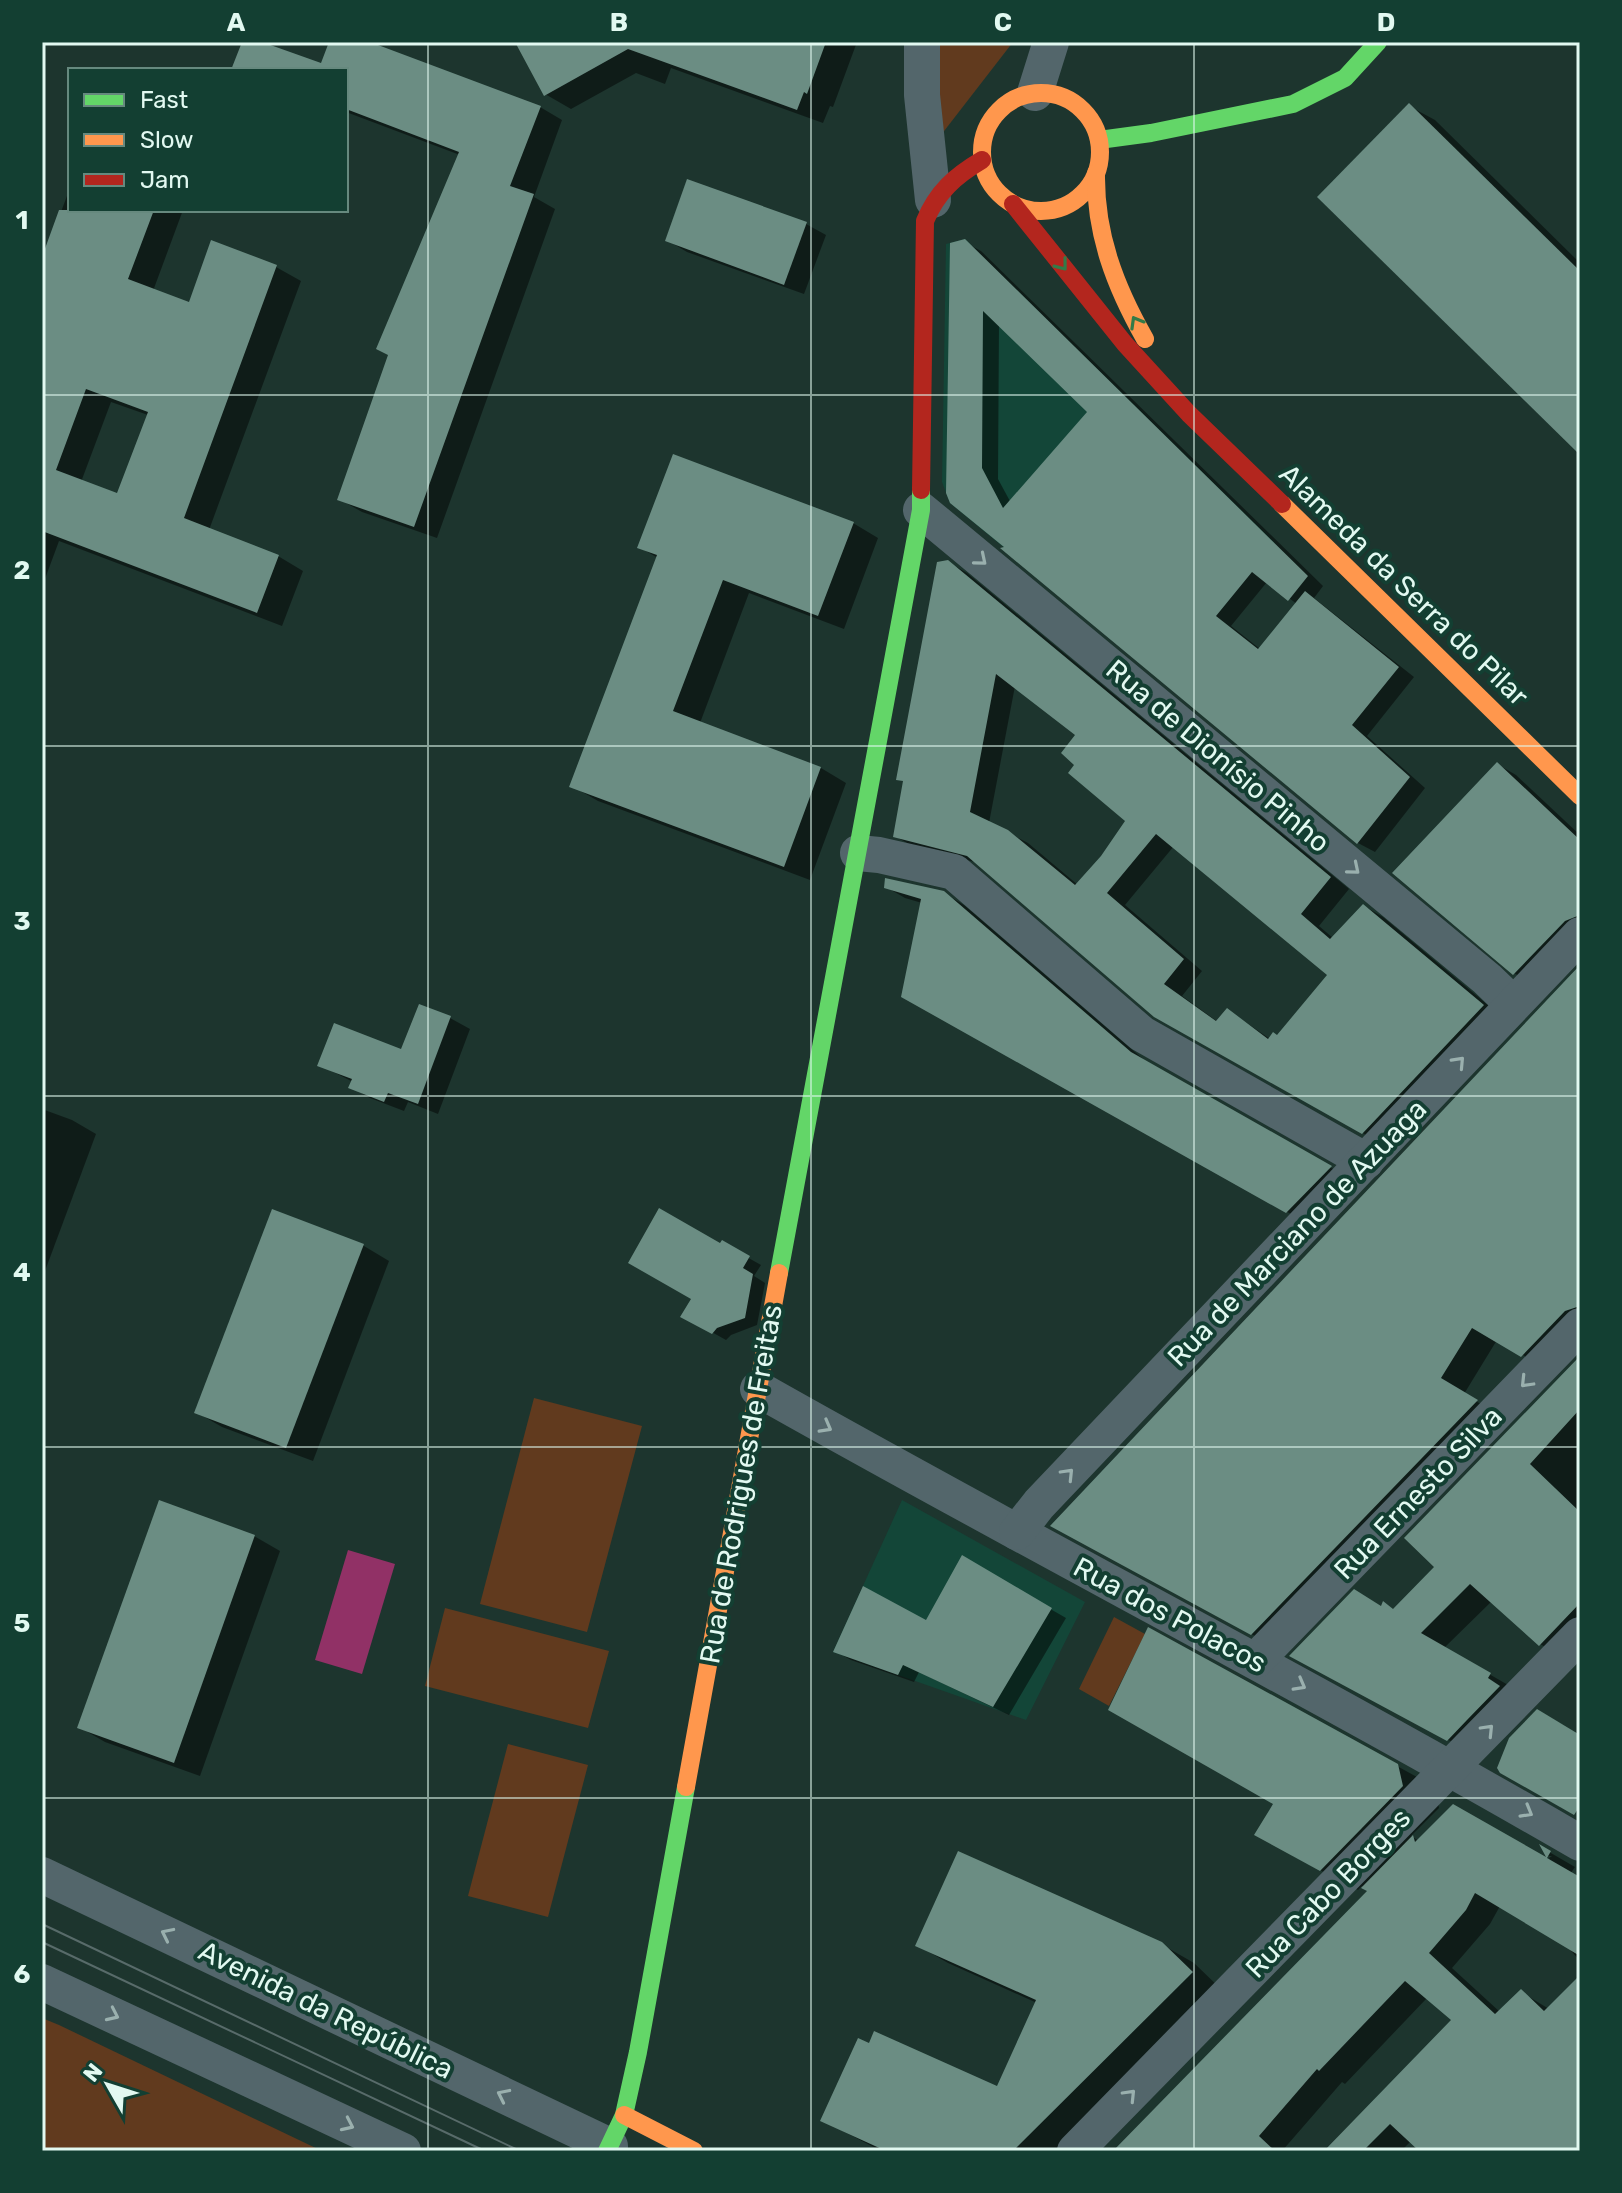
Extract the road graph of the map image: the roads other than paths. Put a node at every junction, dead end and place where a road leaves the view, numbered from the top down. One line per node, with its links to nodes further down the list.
1 (922, 42): 8 (street, Rua de Rodrigues de Freitas)
2 (1051, 42): 4 (street)
3 (1378, 42): 5 (main road)
4 (1035, 93): 5 (main road); 6 (main road)
5 (1099, 140): 7 (main road)
6 (982, 160): 8 (main road); 9 (main road)
7 (1096, 173): 9 (main road); 10 (main road, Alameda da Serra do Pilar, one-way to 7)
8 (933, 200): 11 (main road, Rua de Rodrigues de Freitas)
9 (1013, 204): 10 (main road, Alameda da Serra do Pilar, one-way to 10)
10 (1189, 414): 12 (main road, Alameda da Serra do Pilar)
11 (921, 510): 13 (main road, Rua de Rodrigues de Freitas); 15 (street, Rua de Dionísio Pinho, one-way to 15)
12 (1580, 796)
13 (858, 853): 16 (street); 18 (main road, Rua de Rodrigues de Freitas)
14 (1580, 935): 15 (street, Rua de Marciano de Azuaga)
15 (1513, 1004): 16 (street, Rua de Marciano de Azuaga, one-way to 15)
16 (1366, 1161): 19 (street, Rua de Marciano de Azuaga, one-way to 16)
17 (1580, 1326): 21 (street, Rua Ernesto Silva, one-way to 21)
18 (758, 1389): 19 (street, Rua dos Polacos, one-way to 19); 26 (main road, Rua de Rodrigues de Freitas)
19 (1017, 1532): 21 (street, Rua dos Polacos)
20 (1580, 1635): 22 (street, Rua Cabo Borges, one-way to 20)
21 (1256, 1660): 22 (street, Rua dos Polacos, one-way to 22)
22 (1450, 1769): 23 (street, Rua dos Polacos, one-way to 23); 29 (street, Rua Cabo Borges, one-way to 22)
23 (1580, 1843)
24 (42, 1875): 26 (street, Avenida da República, one-way to 24)
25 (42, 1982): 27 (street, one-way to 27)
26 (614, 2137): 28 (main road, Avenida da República)
27 (403, 2151)
28 (694, 2151)
29 (1075, 2151)

